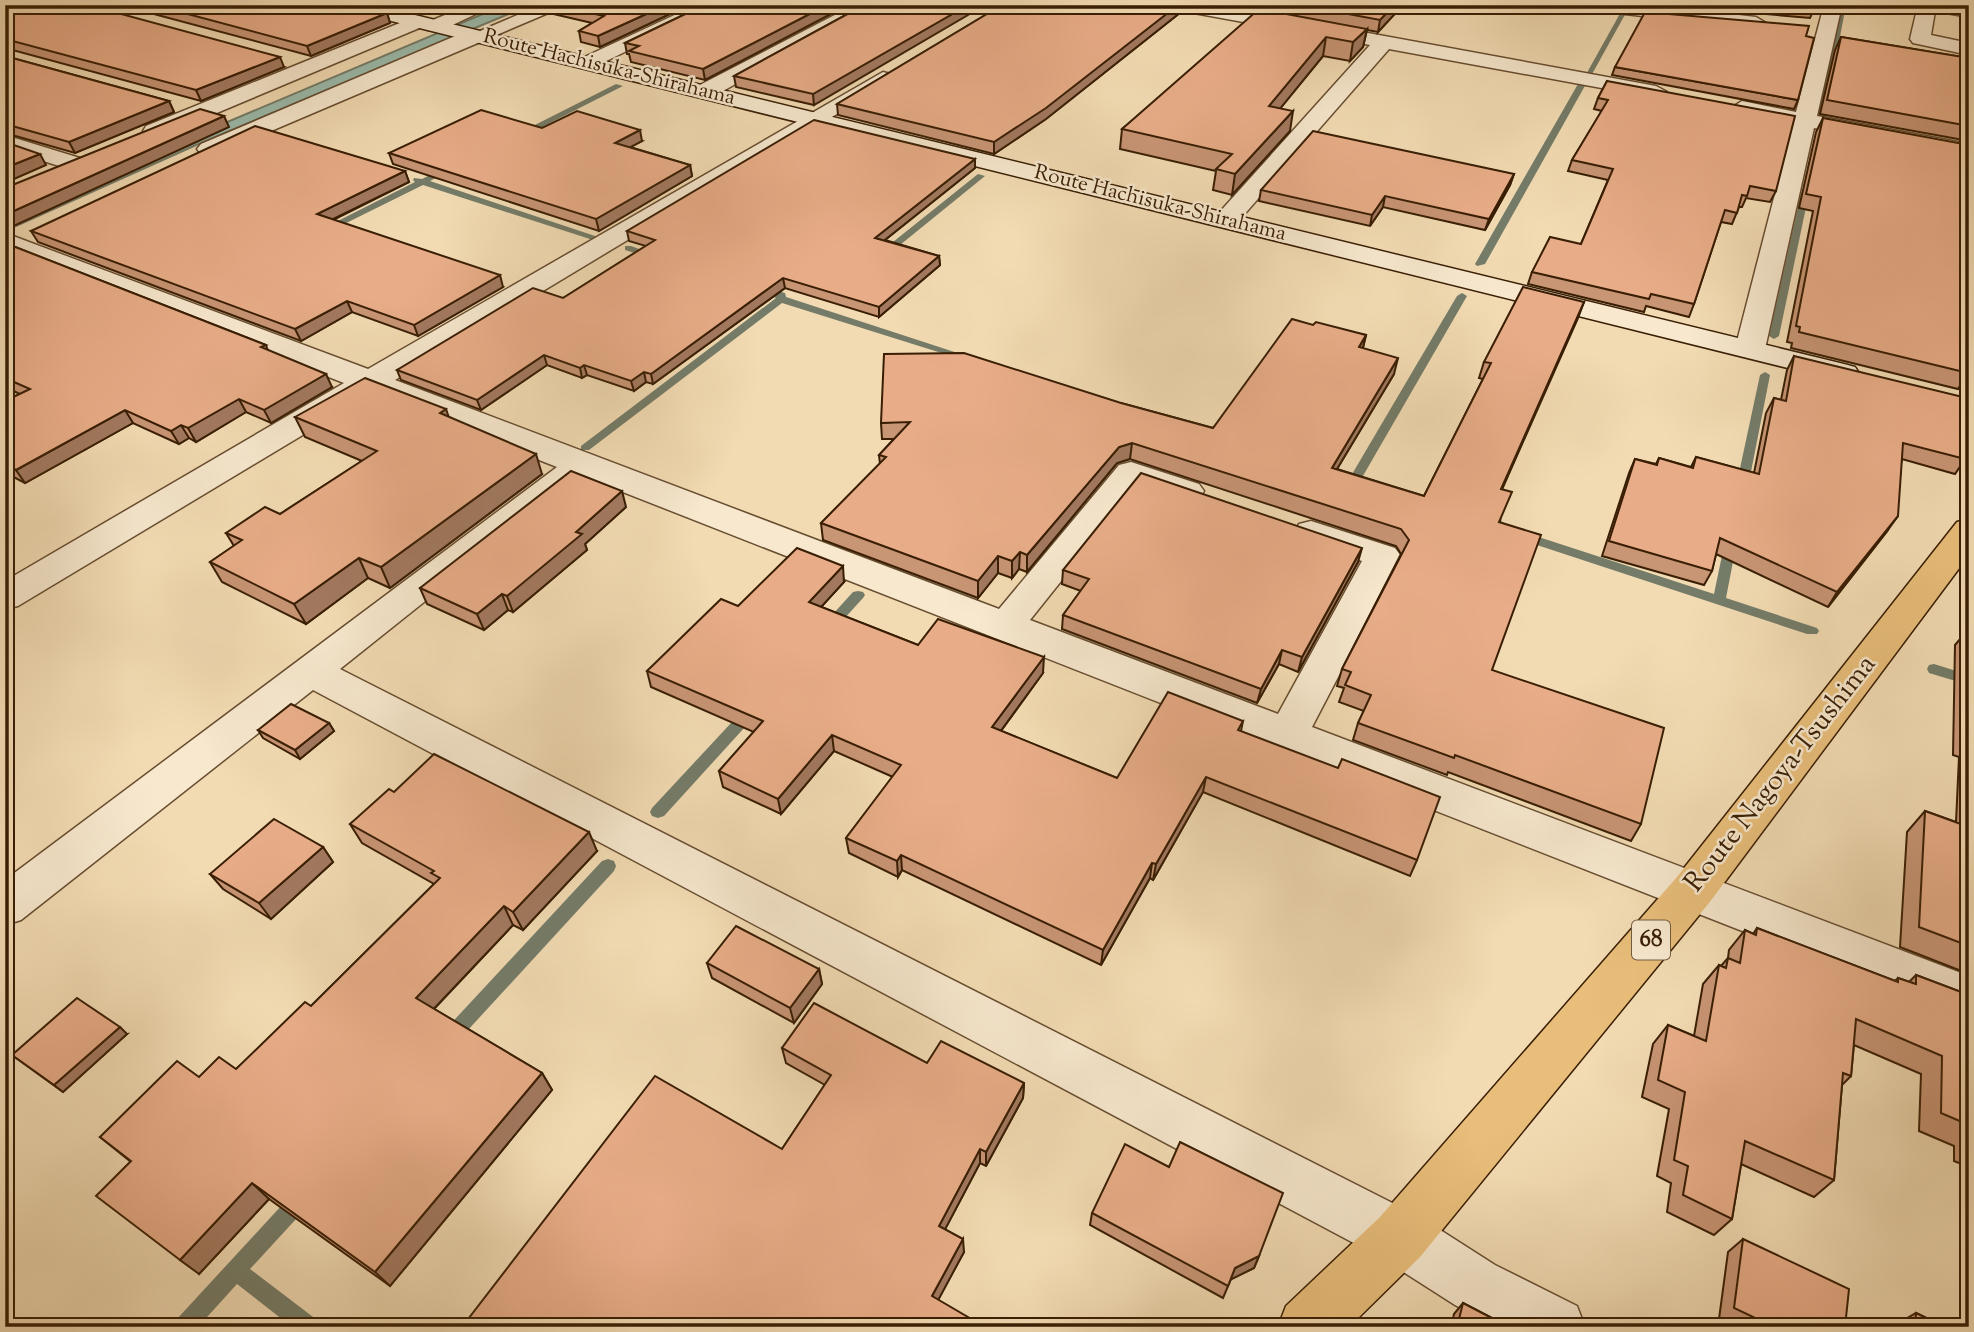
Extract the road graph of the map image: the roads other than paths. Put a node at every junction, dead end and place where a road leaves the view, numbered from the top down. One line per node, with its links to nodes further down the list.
1 (350, 5): 13 (street, Route Hachisuka-Shirahama)
2 (486, 5): 13 (street)
3 (558, 5): 16 (street)
4 (712, 5): 20 (street)
5 (869, 5): 23 (street)
6 (1599, 5): 12 (street)
7 (1833, 5): 15 (street)
8 (1927, 5): 18 (street)
9 (1933, 5): 11 (street)
10 (1194, 6): 17 (street)
11 (1969, 11)
12 (1779, 24)
13 (431, 25): 16 (street, Route Hachisuka-Shirahama); 21 (street)
14 (1803, 26): 15 (street)
15 (1828, 27): 29 (street)
16 (475, 35): 20 (street, Route Hachisuka-Shirahama); 34 (street)
17 (1384, 42): 24 (street); 37 (street)
18 (1969, 49)
19 (283, 58): 21 (street)
20 (587, 63): 23 (street, Route Hachisuka-Shirahama)
21 (310, 65): 27 (street)
22 (898, 69): 28 (street)
23 (704, 92): 28 (street, Route Hachisuka-Shirahama)
24 (1683, 97)
25 (175, 104): 27 (street)
26 (1724, 105): 29 (street)
27 (201, 111): 30 (street)
28 (814, 119): 37 (street, Route Hachisuka-Shirahama); 41 (street)
29 (1805, 120): 32 (street); 39 (street)
30 (138, 138)
31 (5, 142): 35 (street)
32 (1969, 150)
33 (100, 154): 35 (street)
34 (187, 159)
35 (75, 164): 36 (street)
36 (40, 179)
37 (1226, 220): 39 (street, Route Hachisuka-Shirahama)
38 (11, 240): 41 (street)
39 (1750, 349): 40 (street, Route Hachisuka-Shirahama)
40 (1866, 378)
41 (371, 381): 42 (street); 46 (street)
42 (583, 462): 47 (street); 48 (street)
43 (1224, 503): 47 (street)
44 (1277, 521): 49 (street)
45 (1969, 530): 50 (main road, Route Nagoya-Tsushima / 68)
46 (5, 597)
47 (1006, 625): 49 (street)
48 (310, 671): 51 (street); 53 (street)
49 (1288, 734): 50 (street)
50 (1693, 890): 52 (street); 53 (main road, Route Nagoya-Tsushima / 68)
51 (5, 906)
52 (1969, 998)
53 (1400, 1237): 54 (main road, Route Nagoya-Tsushima / 68); 55 (street)
54 (1307, 1327)
55 (1556, 1327)

